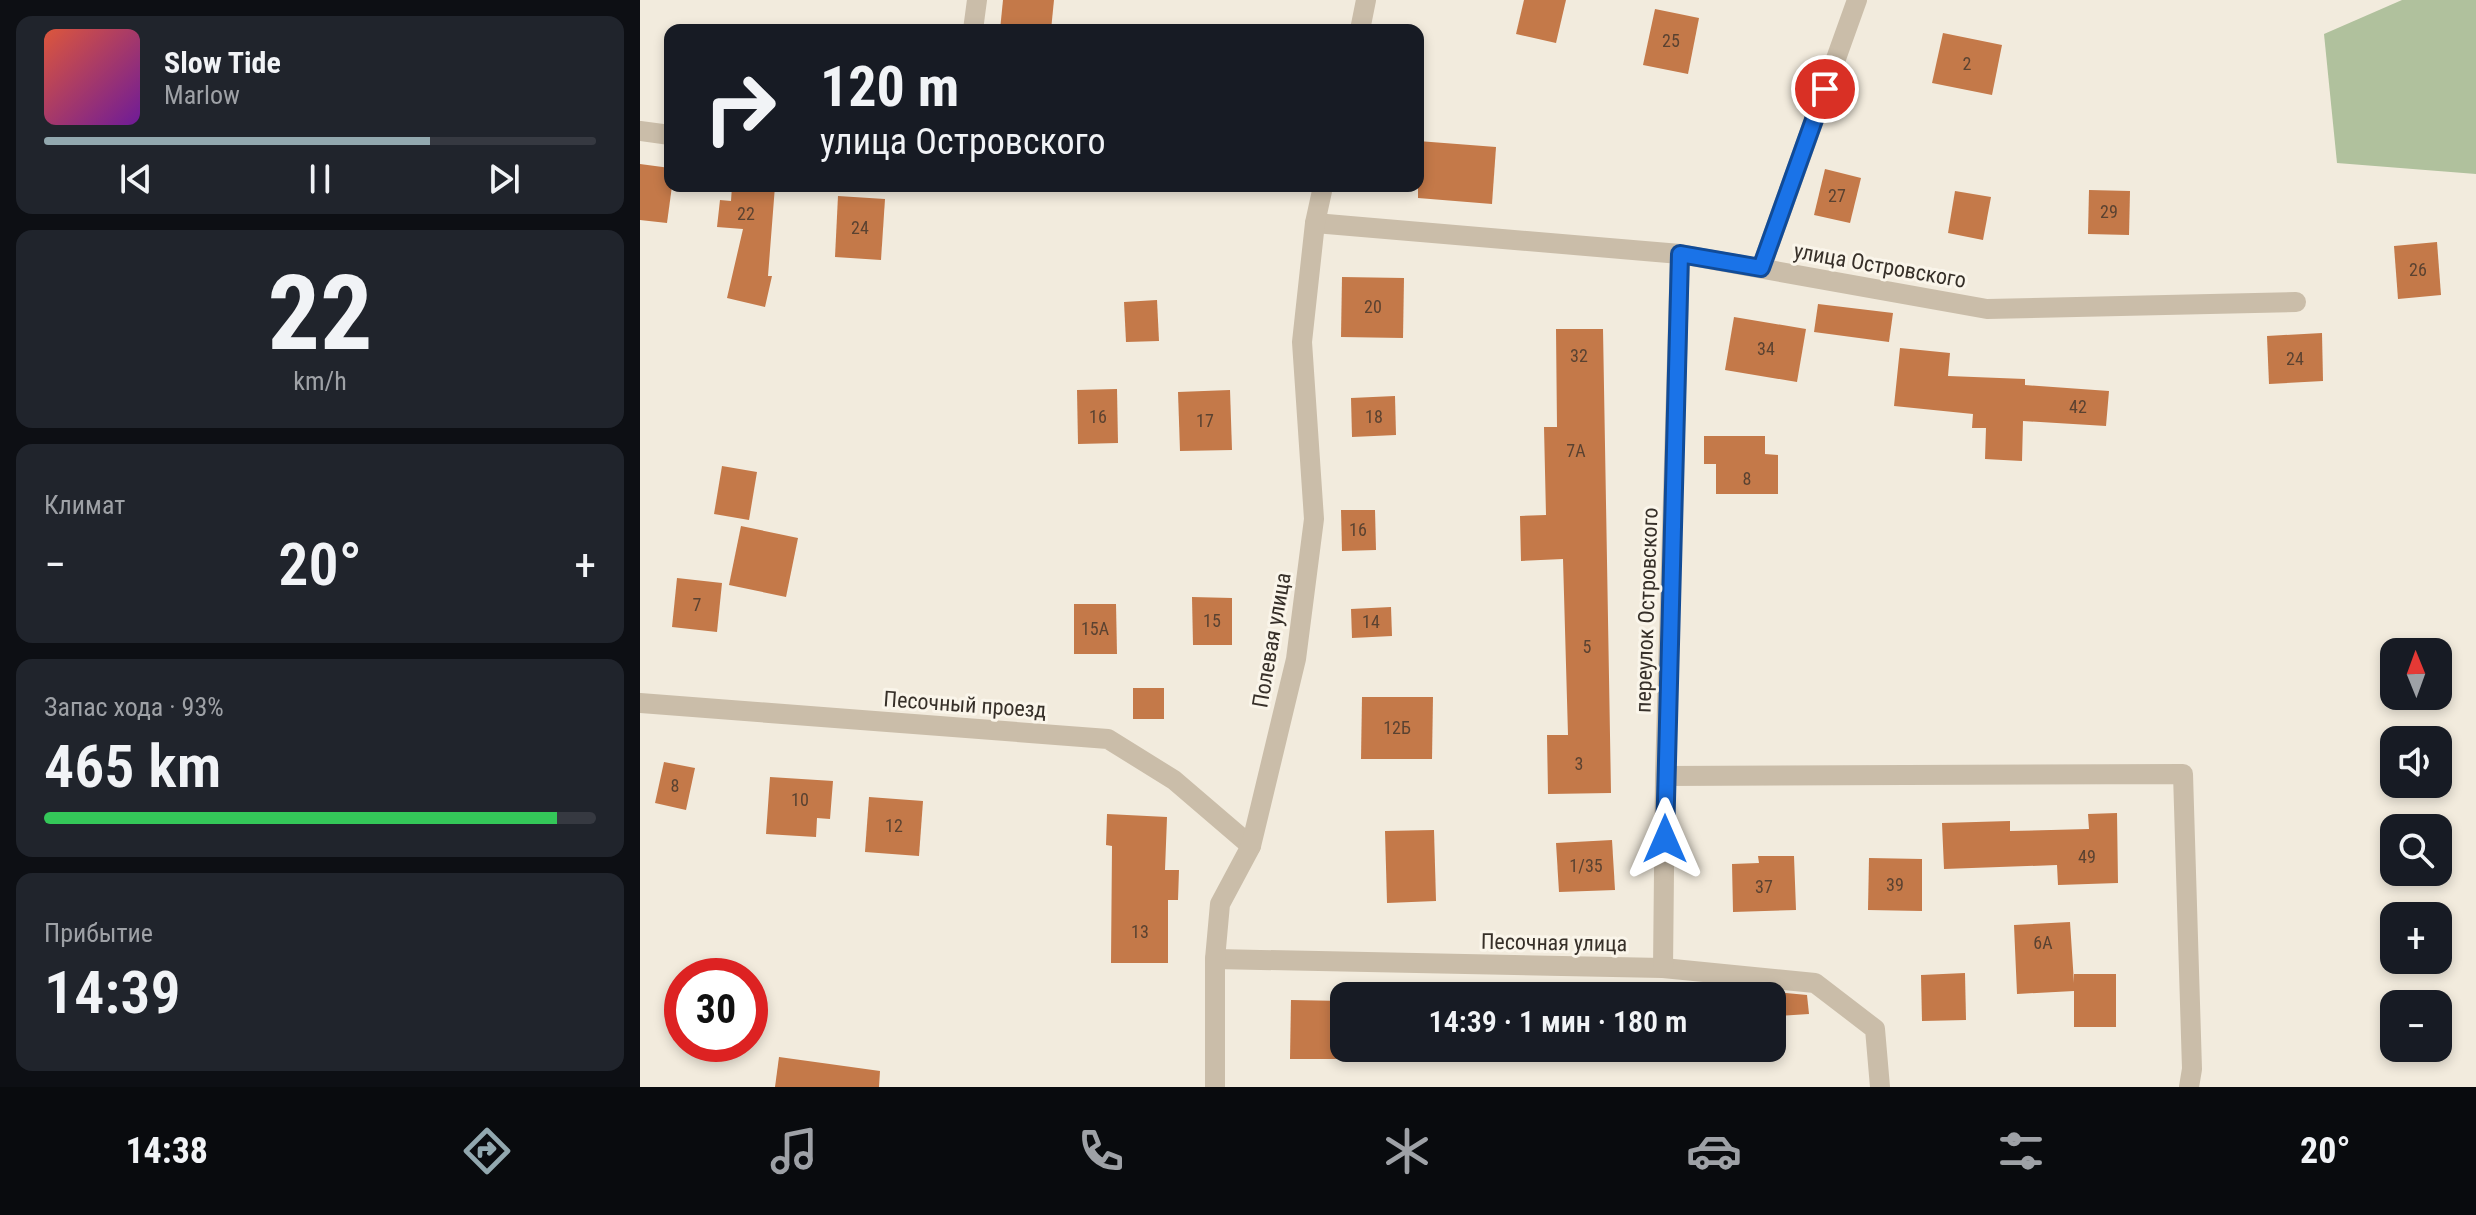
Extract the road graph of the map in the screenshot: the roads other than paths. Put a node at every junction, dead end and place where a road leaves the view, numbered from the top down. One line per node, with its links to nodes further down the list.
1 (977, 0): 4 (street)
2 (1366, 0): 5 (street)
3 (1857, 0): 11 (street)
4 (974, 24)
5 (1361, 24)
6 (640, 131): 7 (street)
7 (664, 134)
8 (1322, 192): 9 (street, Полевая улица)
9 (1315, 223): 10 (street, улица Островского); 15 (street, Полевая улица)
10 (1680, 254): 11 (street, улица Островского); 14 (street, переулок Островского)
11 (1761, 268): 12 (street, улица Островского)
12 (2296, 302)
13 (640, 703): 15 (street, Песочный проезд)
14 (1665, 776): 17 (street, переулок Островского); 20 (street)
15 (1251, 846): 16 (street, Полевая улица)
16 (1215, 959): 17 (street, Песочная улица); 18 (street, Полевая улица)
17 (1663, 968): 19 (street, Песочная улица)
18 (1215, 1087)
19 (1880, 1087)
20 (2189, 1087)

